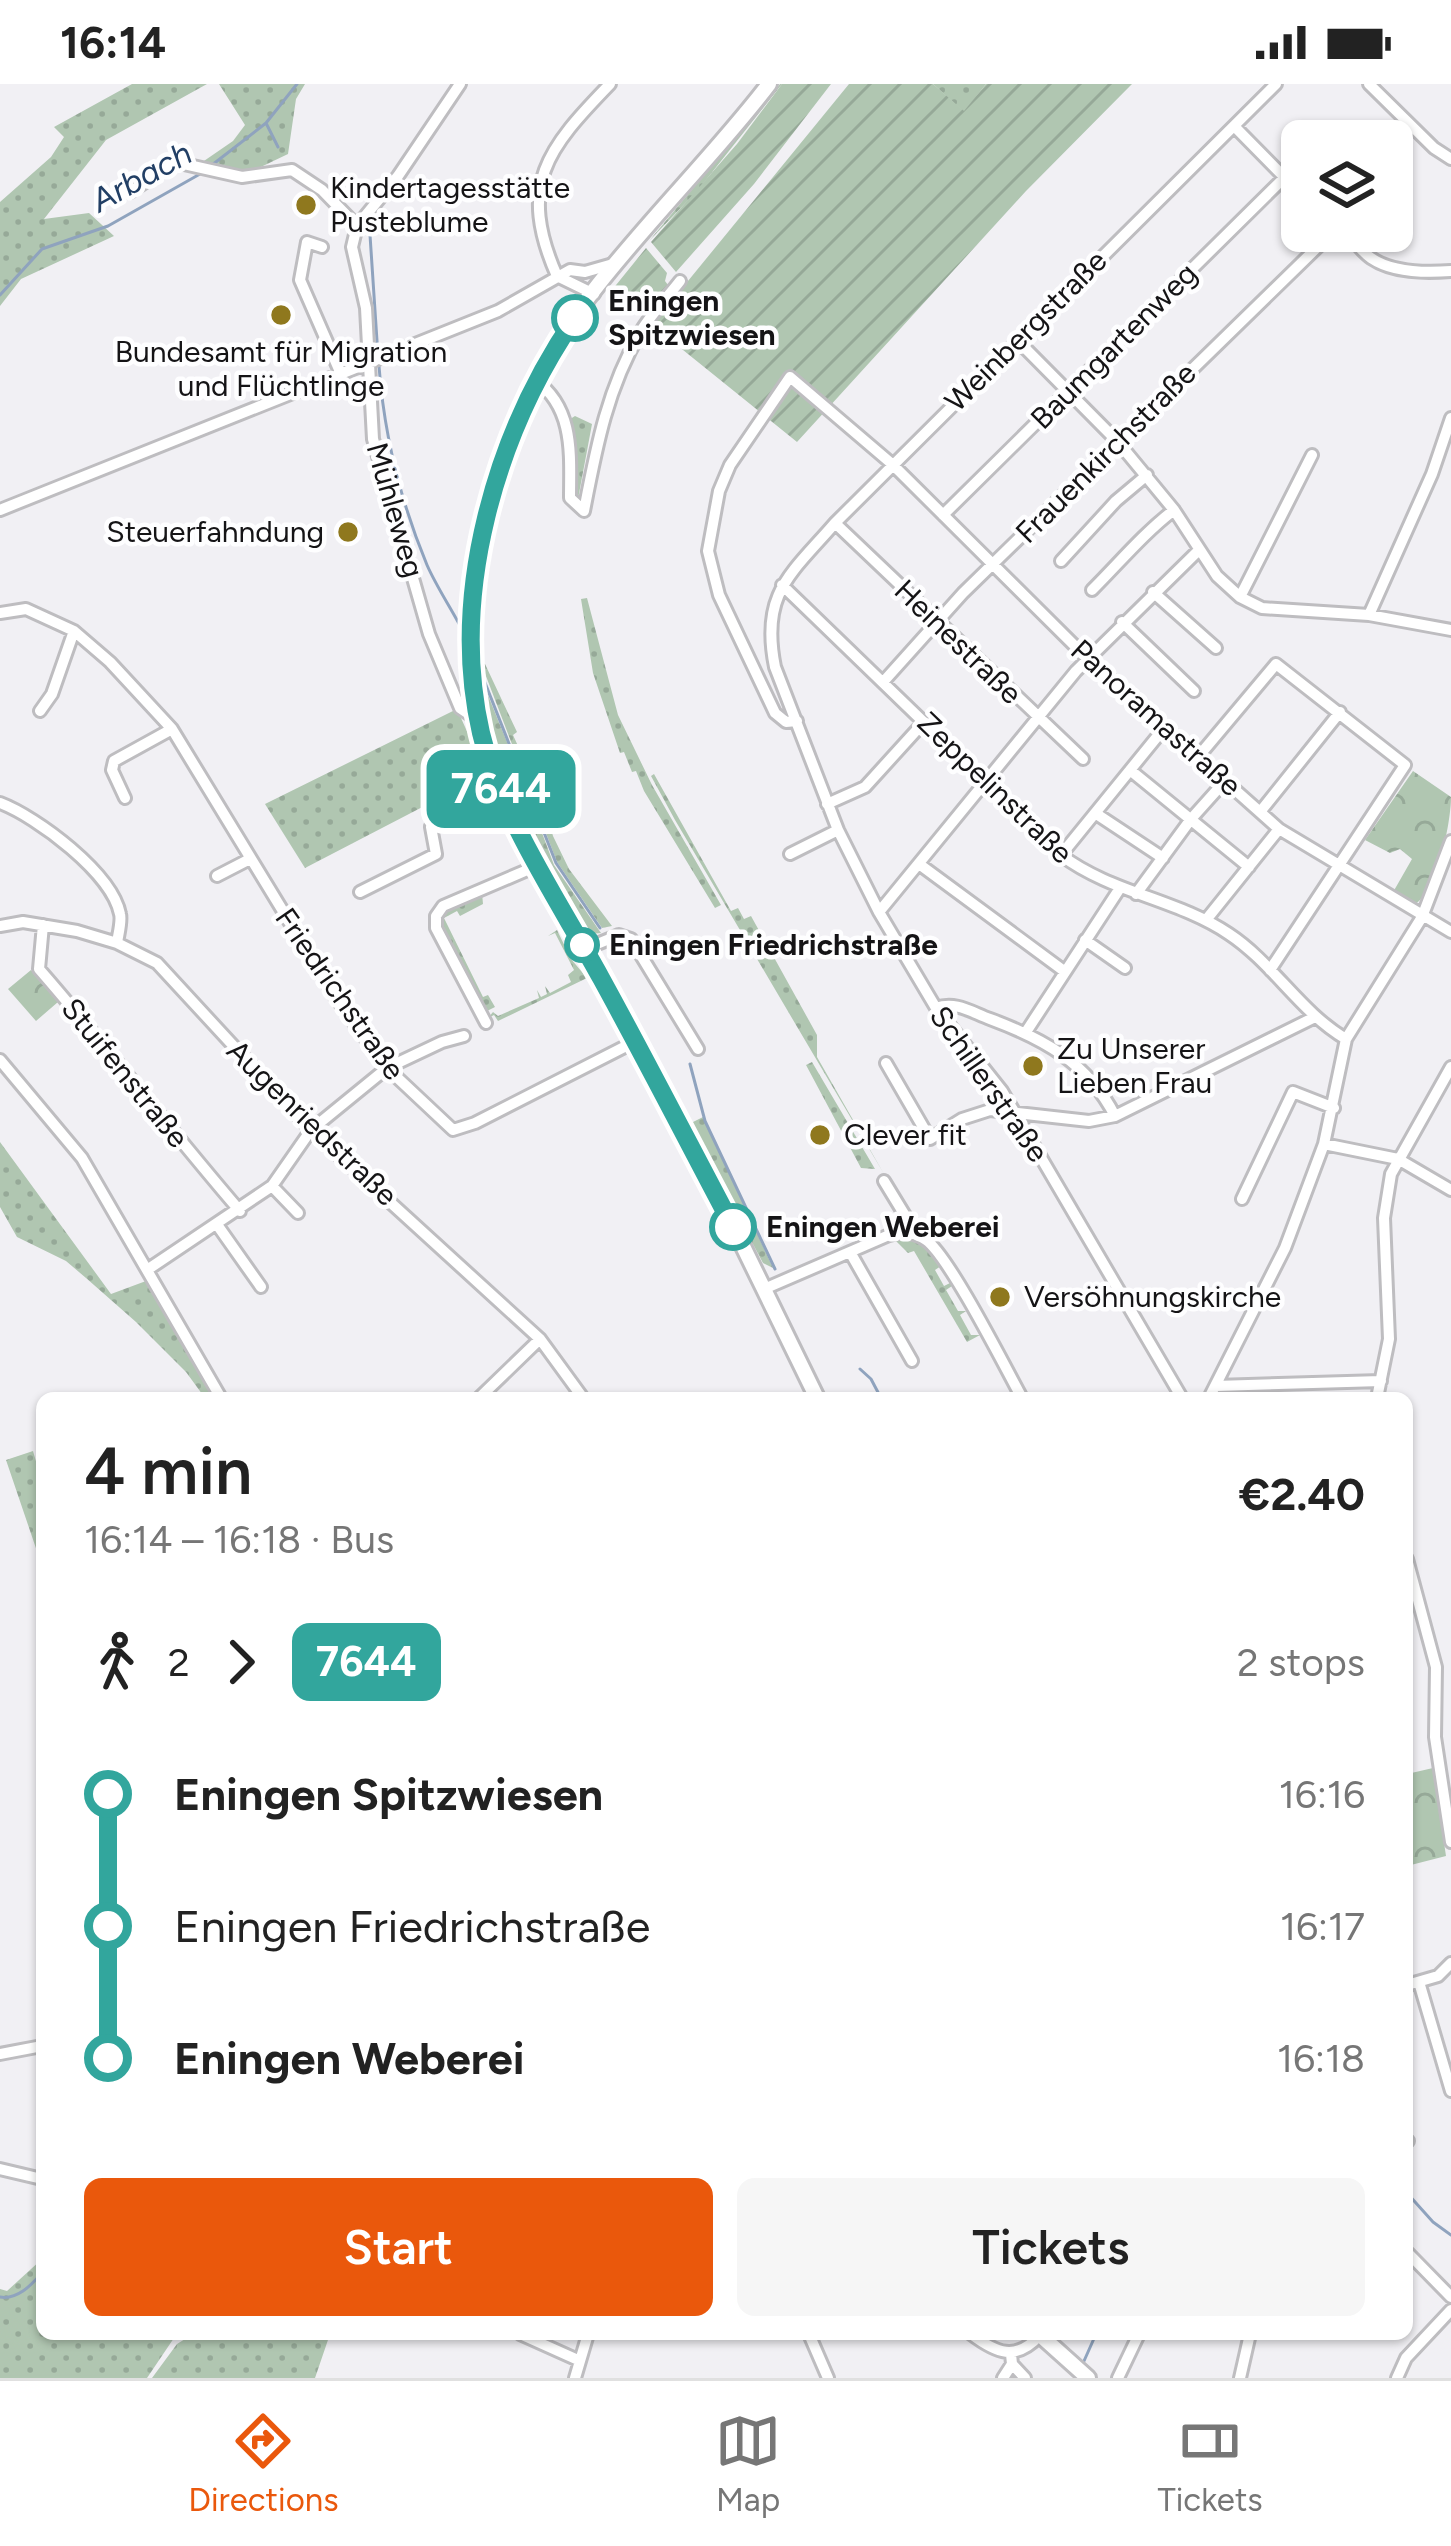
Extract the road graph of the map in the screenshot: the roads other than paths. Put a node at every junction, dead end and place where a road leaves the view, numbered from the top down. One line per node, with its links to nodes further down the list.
1 (460, 84): 11 (street)
2 (610, 84): 18 (street)
3 (769, 84): 15 (main road)
4 (1276, 84): 6 (street, Weinbergstraße)
5 (1369, 84): 7 (street)
6 (1234, 126): 8 (street); 21 (street, Weinbergstraße)
7 (1451, 159)
8 (1281, 173)
9 (1281, 181): 25 (street, Baumgartenweg)
10 (130, 193): 11 (street)
11 (357, 226): 22 (street, Mühleweg)
12 (322, 247): 23 (street)
13 (1315, 252): 27 (street, Frauenkirchstraße)
14 (1365, 252): 17 (street)
15 (621, 262): 16 (street); 20 (main road)
16 (585, 272): 18 (street); 20 (street)
17 (1451, 272)
18 (557, 276): 20 (street); 22 (street)
19 (680, 281): 24 (street)
20 (593, 294): 24 (main road)
21 (1017, 340): 25 (street); 29 (street, Weinbergstraße)
22 (369, 363): 23 (street); 55 (street, Mühleweg)
23 (341, 374): 31 (street)
24 (535, 380): 55 (main road)
25 (1067, 392): 27 (street); 33 (street, Baumgartenweg)
26 (1451, 418): 43 (street)
27 (1118, 442): 30 (street); 37 (street, Frauenkirchstraße)
28 (1312, 454): 41 (street)
29 (892, 464): 33 (street, Panoramastraße); 34 (street, Weinbergstraße); 56 (street, Panoramastraße)
30 (1147, 476): 32 (street); 36 (street)
31 (0, 510)
32 (1174, 510): 35 (street); 39 (street)
33 (943, 515): 37 (street, Panoramastraße)
34 (835, 523): 38 (street, Weinbergstraße); 44 (street, Heinestraße)
35 (1199, 550): 40 (street); 41 (street)
36 (1061, 561)
37 (993, 565): 44 (street, Frauenkirchstraße); 49 (street, Panoramastraße)
38 (782, 585): 50 (street, Zeppelinstraße); 56 (street, Schillerstraße)
39 (1092, 590)
40 (1153, 592): 45 (street); 48 (street)
41 (1240, 596): 43 (street)
42 (0, 613): 47 (street, Friedrichstraße)
43 (1370, 615): 46 (street)
44 (936, 622): 50 (street, Frauenkirchstraße); 54 (street, Heinestraße)
45 (1122, 622): 49 (street); 51 (street)
46 (1451, 630)
47 (74, 631): 52 (street); 59 (street, Friedrichstraße)
48 (1216, 648)
49 (1088, 658): 54 (street); 58 (street, Panoramastraße)
50 (884, 681): 57 (street, Zeppelinstraße)
51 (1194, 691)
52 (40, 711)
53 (1340, 712): 60 (street); 69 (street); 82 (street)
54 (1036, 719): 61 (street, Heinestraße); 64 (street)
55 (479, 721): 65 (main road)
56 (796, 721): 68 (street, Schillerstraße)
57 (924, 722): 64 (street, Zeppelinstraße); 68 (street)
58 (1165, 727): 60 (street, Panoramastraße); 62 (street)
59 (172, 729): 66 (street); 78 (street, Friedrichstraße)
60 (1198, 757): 63 (street, Panoramastraße)
61 (1083, 759)
62 (1130, 770): 70 (street); 71 (street)
63 (1225, 781): 69 (street, Panoramastraße); 71 (street)
64 (985, 783): 76 (street, Zeppelinstraße); 79 (street)
65 (501, 790): 80 (main road); 85 (street)
66 (125, 797)
67 (0, 803): 94 (street)
68 (827, 804): 73 (street, Schillerstraße)
69 (1260, 812): 72 (street, Panoramastraße)
70 (1095, 813): 76 (street); 77 (street)
71 (1190, 819): 77 (street); 81 (street)
72 (1280, 829): 81 (street); 82 (street, Panoramastraße)
73 (838, 830): 75 (street); 87 (street, Schillerstraße)
74 (1451, 841): 88 (street)
75 (790, 854)
76 (1061, 855): 84 (street, Zeppelinstraße)
77 (1162, 858): 86 (street)
78 (248, 860): 83 (street); 110 (street, Friedrichstraße)
79 (919, 864): 87 (street); 98 (street)
80 (538, 865): 95 (main road); 101 (street)
81 (1249, 867): 89 (street)
82 (1340, 868): 88 (street, Panoramastraße); 97 (street)
83 (217, 876)
84 (1120, 888): 86 (street, Zeppelinstraße); 93 (street)
85 (360, 892)
86 (1136, 894): 89 (street, Zeppelinstraße)
87 (879, 912): 99 (street, Schillerstraße)
88 (1421, 917): 92 (street, Panoramastraße); 104 (street)
89 (1206, 920): 97 (street, Zeppelinstraße)
90 (43, 925): 91 (street, Augenriedstraße); 94 (street, Augenriedstraße); 121 (street, Stuifenstraße)
91 (0, 926)
92 (1451, 932)
93 (1085, 940): 96 (street); 98 (street)
94 (116, 943): 114 (street, Augenriedstraße)
95 (585, 950): 105 (main road); 106 (street)
96 (1125, 968)
97 (1270, 970): 100 (street, Zeppelinstraße)
98 (1064, 971): 102 (street)
99 (936, 1008): 102 (street); 112 (street, Schillerstraße)
100 (1315, 1017): 104 (street, Zeppelinstraße); 113 (street)
101 (486, 1023)
102 (1026, 1032): 113 (street)
103 (464, 1036): 110 (street)
104 (1346, 1040): 111 (street)
105 (634, 1042): 110 (street, Friedrichstraße); 128 (main road)
106 (698, 1049)
107 (0, 1060): 126 (street)
108 (886, 1063): 112 (street)
109 (1451, 1067): 116 (street)
110 (387, 1068): 114 (street)
111 (1334, 1108): 115 (street); 120 (street)
112 (1016, 1115): 113 (street); 137 (street, Schillerstraße)
113 (1115, 1116)
114 (311, 1130): 118 (street); 129 (street, Augenriedstraße)
115 (1324, 1144): 116 (street); 138 (street)
116 (1398, 1159): 119 (street); 131 (street)
117 (884, 1180): 124 (street)
118 (272, 1186): 121 (street); 122 (street)
119 (1451, 1190)
120 (1242, 1198)
121 (240, 1211): 123 (street)
122 (298, 1213)
123 (218, 1226): 126 (street); 127 (street)
124 (908, 1232): 125 (street); 136 (street)
125 (850, 1252): 128 (street); 130 (street)
126 (147, 1270): 132 (street)
127 (262, 1287)
128 (764, 1289): 135 (main road)
129 (540, 1339): 133 (street); 134 (street, Augenriedstraße)
130 (912, 1361)
131 (1381, 1381): 138 (street); 139 (street)
132 (218, 1392)
133 (485, 1392)
134 (579, 1392)
135 (814, 1392)
136 (1019, 1392)
137 (1178, 1392)
138 (1213, 1392)
139 (1378, 1392)
140 (1413, 1581): 141 (street)
141 (1451, 1842)
142 (1451, 1963): 143 (street)
143 (1413, 1983): 146 (street)
144 (36, 2045): 145 (street)
145 (0, 2054)
146 (1451, 2090)
147 (0, 2169): 148 (street)
148 (36, 2178)
149 (1413, 2258): 150 (street)
150 (1451, 2296)
151 (1451, 2310): 169 (street)
152 (533, 2340): 161 (street)
153 (586, 2340): 161 (street)
154 (811, 2340): 163 (street)
155 (979, 2340): 160 (street)
156 (1034, 2340): 160 (street)
157 (1046, 2340): 166 (main road)
158 (1136, 2340): 167 (street)
159 (1249, 2340): 168 (street)
160 (1011, 2359): 164 (street); 165 (street)
161 (578, 2360): 162 (street)
162 (575, 2378)
163 (828, 2378)
164 (1004, 2378)
165 (1025, 2378)
166 (1088, 2378)
167 (1118, 2378)
168 (1240, 2378)
169 (1397, 2378)

